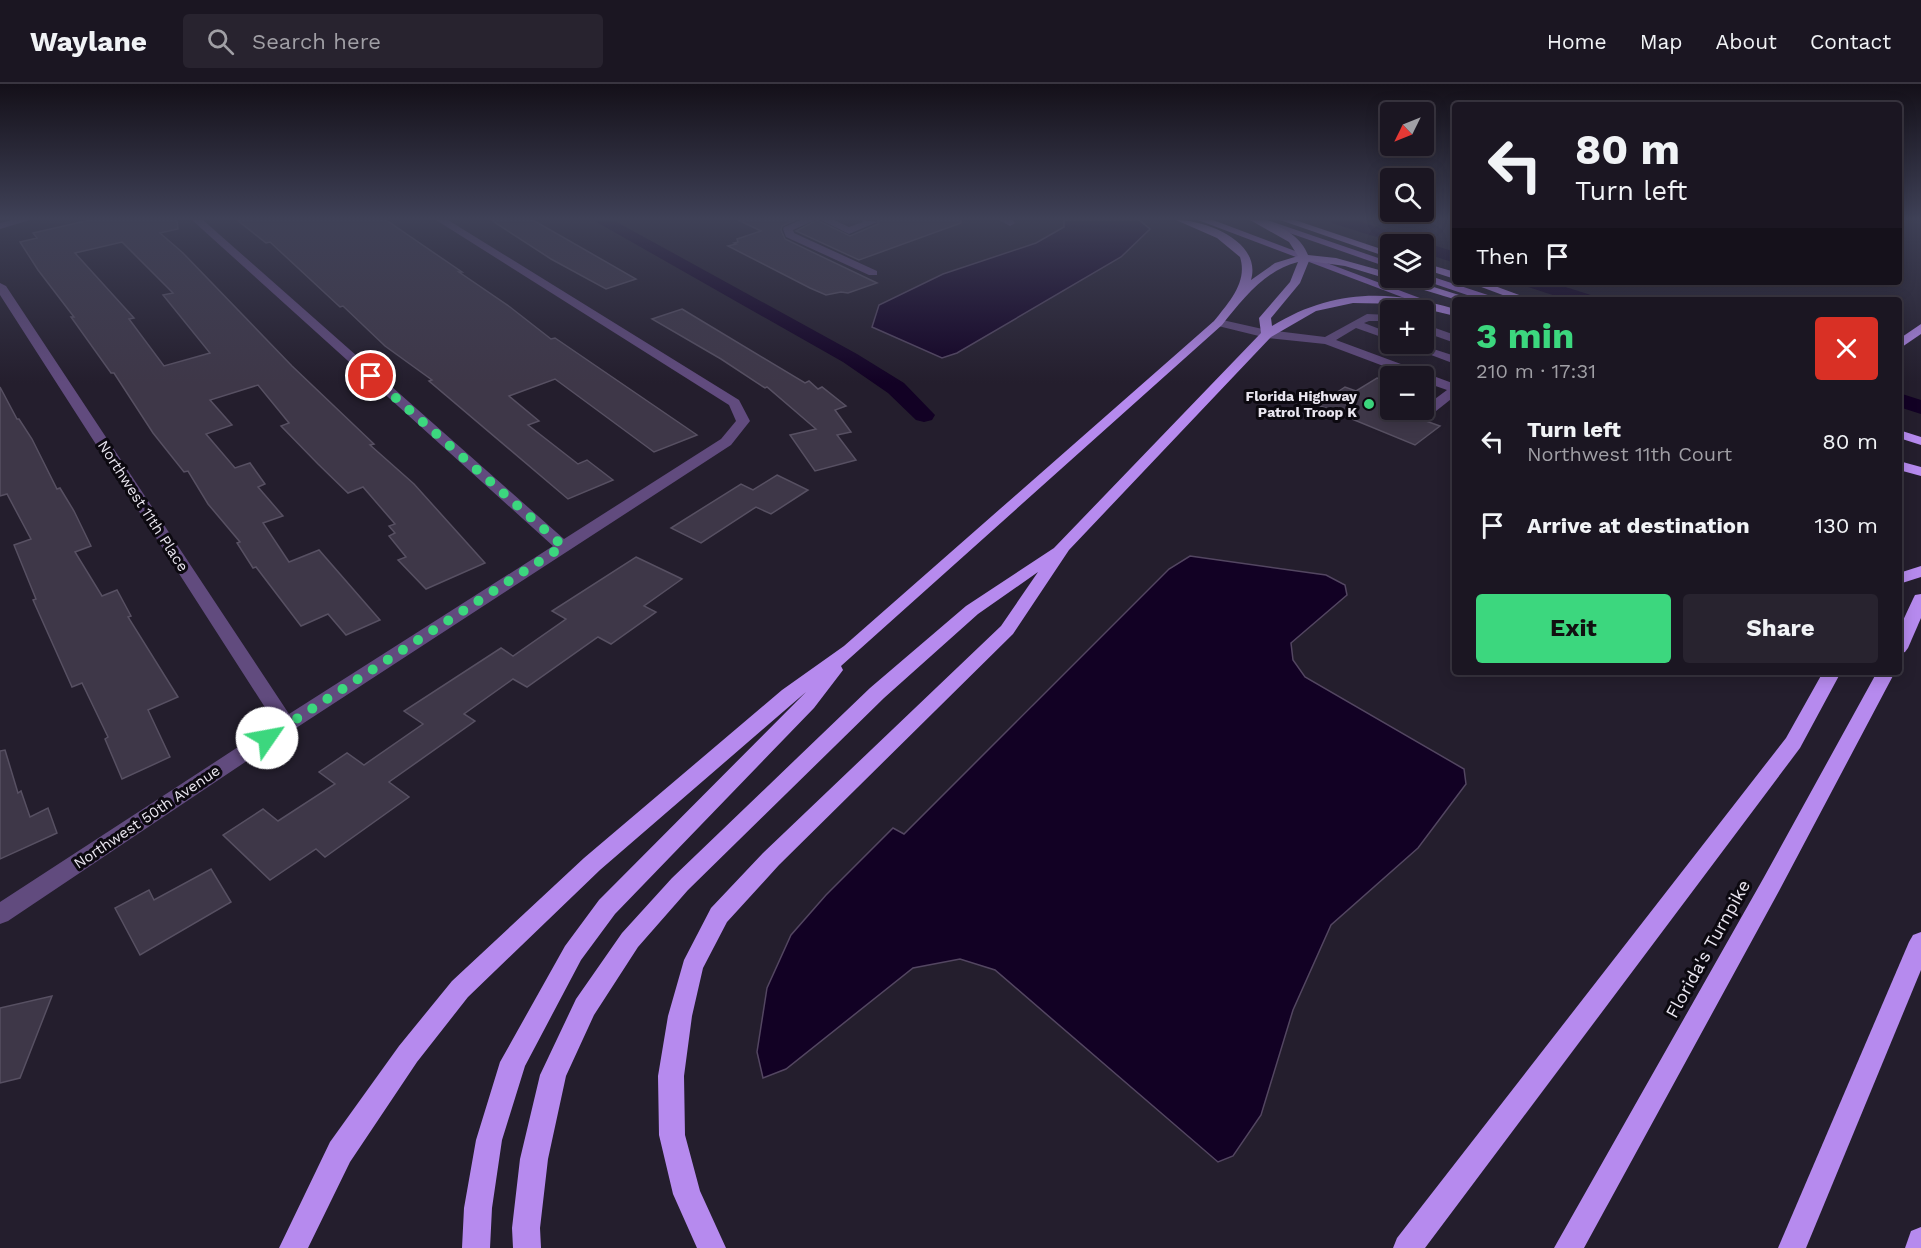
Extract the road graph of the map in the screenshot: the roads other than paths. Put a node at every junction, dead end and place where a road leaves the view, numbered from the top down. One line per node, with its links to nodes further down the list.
1 (258, 274): 40 (street)
2 (528, 274): 40 (street, Northwest 50th Avenue)
3 (1247, 274): 11 (highway)
4 (1266, 274): 11 (highway)
5 (1302, 274): 25 (highway)
6 (1351, 274): 15 (main road)
7 (1434, 280): 13 (main road)
8 (1482, 285): 14 (highway)
9 (0, 286): 49 (street, Northwest 11th Place)
10 (1429, 288): 12 (highway)
11 (1239, 297): 20 (highway)
12 (1459, 297)
13 (1484, 297)
14 (1518, 297)
15 (1419, 300)
16 (1380, 301): 25 (highway)
17 (1434, 306): 18 (highway)
18 (1452, 312)
19 (1380, 318): 21 (street)
20 (1218, 323): 25 (street); 46 (highway)
21 (1355, 324): 24 (street); 27 (street)
22 (1921, 328): 28 (highway)
23 (1434, 332): 26 (street)
24 (1380, 333)
25 (1267, 334): 27 (street); 41 (highway)
26 (1452, 338)
27 (1327, 341): 31 (street)
28 (1902, 343)
29 (1434, 353): 30 (street)
30 (1452, 359)
31 (1393, 366)
32 (1434, 381): 33 (street)
33 (1452, 388)
34 (1452, 391): 35 (street)
35 (1434, 406)
36 (1902, 434): 37 (highway)
37 (1921, 441)
38 (1902, 466): 39 (highway)
39 (1921, 472)
40 (563, 546): 49 (street, Northwest 50th Avenue)
41 (1063, 548): 55 (highway); 56 (highway)
42 (1921, 571): 43 (highway)
43 (1902, 578)
44 (1921, 599): 45 (highway)
45 (1902, 641)
46 (850, 650): 53 (highway); 54 (highway)
47 (1830, 675): 57 (highway)
48 (1884, 675): 58 (highway, Florida's Turnpike)
49 (286, 725): 50 (street, Northwest 50th Avenue)
50 (0, 914)
51 (1921, 942): 59 (highway)
52 (1921, 1241): 60 (highway)
53 (293, 1248)
54 (476, 1248)
55 (527, 1248)
56 (712, 1248)
57 (1407, 1248)
58 (1568, 1248)
59 (1792, 1248)
60 (1919, 1248)

